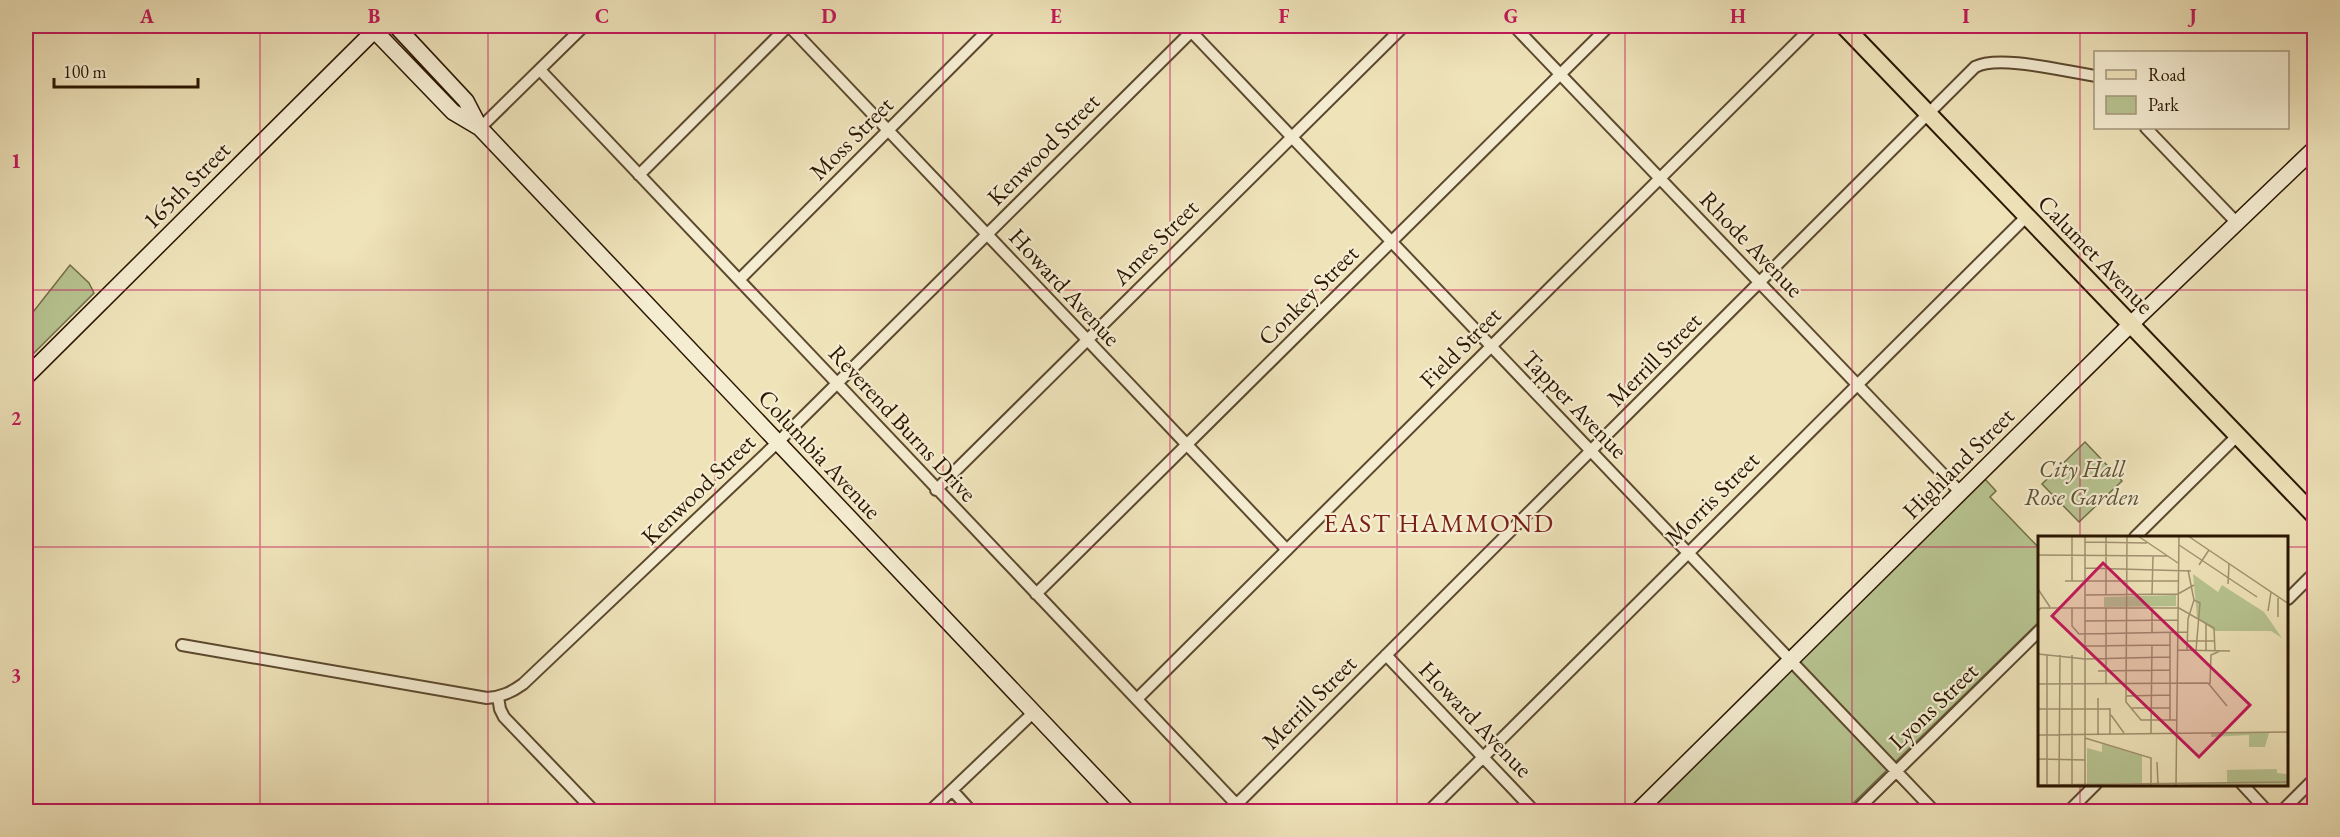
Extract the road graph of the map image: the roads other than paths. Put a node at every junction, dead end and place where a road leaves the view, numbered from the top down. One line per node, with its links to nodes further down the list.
1 (396, 26): 16 (street, Columbia Avenue)
2 (584, 26): 12 (street)
3 (789, 26): 18 (street, Howard Avenue); 21 (street)
4 (992, 26): 18 (street, Moss Street)
5 (1404, 26): 19 (street, Ames Street)
6 (1514, 26): 13 (street, Rhode Avenue)
7 (1609, 26): 13 (street, Conkey Street)
8 (1813, 26): 22 (street, Field Street)
9 (1844, 26): 15 (main road, Calumet Avenue)
10 (375, 27): 16 (street, Columbia Avenue); 32 (street, 165th Street)
11 (1192, 28): 19 (street, Tapper Avenue); 25 (street, Kenwood Street)
12 (540, 70): 16 (street); 21 (street, Reverend Burns Drive)
13 (1560, 74): 22 (street, Rhode Avenue); 26 (street, Conkey Street)
14 (2094, 76): 15 (street, Merrill Street)
15 (1929, 114): 23 (main road, Calumet Avenue); 28 (street, Merrill Street)
16 (480, 128): 36 (street, Columbia Avenue)
17 (2147, 129): 24 (street)
18 (888, 130): 25 (street, Howard Avenue); 27 (street, Moss Street)
19 (1292, 136): 26 (street, Tapper Avenue); 30 (street, Ames Street)
20 (2314, 149): 24 (street, Highland Street)
21 (639, 175): 27 (street, Reverend Burns Drive)
22 (1660, 179): 28 (street, Rhode Avenue); 31 (street, Field Street)
23 (2027, 216): 29 (main road, Calumet Avenue); 34 (street, Morris Street)
24 (2237, 223): 29 (street, Highland Street)
25 (987, 234): 30 (street, Howard Avenue); 33 (street, Kenwood Street)
26 (1392, 242): 31 (street, Tapper Avenue); 37 (street, Conkey Street)
27 (739, 280): 33 (street, Reverend Burns Drive)
28 (1760, 283): 34 (street, Rhode Avenue); 38 (street, Merrill Street)
29 (2130, 324): 35 (main road, Calumet Avenue); 40 (street, Highland Street)
30 (1087, 340): 37 (street, Howard Avenue); 39 (street, Ames Street)
31 (1490, 346): 38 (street, Tapper Avenue); 43 (street, Field Street)
32 (26, 377)
33 (837, 384): 36 (street, Kenwood Street); 39 (street, Reverend Burns Drive)
34 (1857, 384): 40 (street, Rhode Avenue); 44 (street, Morris Street)
35 (2238, 435): 41 (main road, Calumet Avenue); 42 (street)
36 (778, 442): 52 (street, Kenwood Street); 54 (street, Columbia Avenue)
37 (1186, 445): 43 (street, Howard Avenue); 46 (street, Conkey Street)
38 (1592, 451): 44 (street, Tapper Avenue); 50 (street, Merrill Street)
39 (936, 490): 46 (street, Reverend Burns Drive)
40 (1960, 492): 51 (street, Highland Street)
41 (2314, 515)
42 (2136, 536)
43 (1287, 550): 53 (street, Field Street)
44 (1688, 553): 51 (street, Tapper Avenue); 55 (street, Morris Street)
45 (2314, 573): 47 (street)
46 (1036, 594): 53 (street, Reverend Burns Drive)
47 (2289, 598)
48 (2038, 632): 56 (street, Lyons Street)
49 (182, 645): 52 (street)
50 (1386, 655): 55 (street, Howard Avenue); 61 (street, Merrill Street)
51 (1791, 660): 56 (street, Tapper Avenue); 68 (street, Highland Street)
52 (498, 697): 62 (street)
53 (1137, 699): 61 (street, Reverend Burns Drive)
54 (1034, 712): 60 (street); 65 (street, Columbia Avenue)
55 (1483, 757): 66 (street, Morris Street); 67 (street, Howard Avenue)
56 (1896, 771): 69 (street, Lyons Street); 70 (street, Tapper Avenue)
57 (2314, 780): 73 (street)
58 (2094, 786): 71 (street)
59 (2244, 786): 72 (street)
60 (952, 790): 63 (street); 64 (street)
61 (1233, 808)
62 (595, 812)
63 (929, 812)
64 (972, 812)
65 (1128, 812)
66 (1428, 812)
67 (1535, 812)
68 (1637, 812)
69 (1855, 812)
70 (1935, 812)
71 (2068, 812)
72 (2268, 812)
73 (2281, 812)

